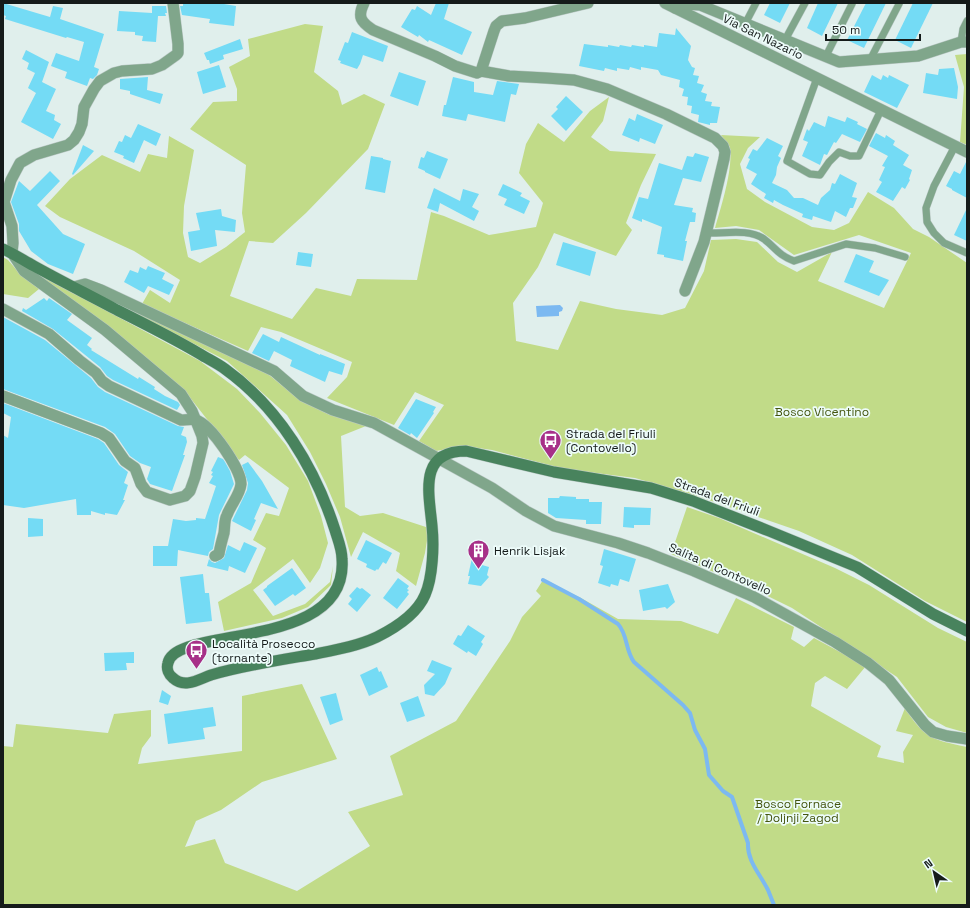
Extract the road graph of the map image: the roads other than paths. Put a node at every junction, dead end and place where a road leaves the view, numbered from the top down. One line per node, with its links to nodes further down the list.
1 (173, 3): 22 (street)
2 (364, 3): 16 (street)
3 (588, 3): 16 (street)
4 (665, 3): 9 (street, Via San Nazario)
5 (756, 3): 11 (lane, Via San Nazario)
6 (804, 3): 12 (lane, Via San Nazario)
7 (852, 4): 14 (lane)
8 (899, 4): 15 (lane)
9 (675, 8): 11 (street, Via San Nazario); 17 (street, Via San Nazario)
10 (967, 21): 13 (lane, Via San Nazario)
11 (745, 24): 12 (street, Via San Nazario)
12 (785, 40): 14 (street, Via San Nazario)
13 (964, 42): 15 (street, Via San Nazario)
14 (826, 56): 15 (street, Via San Nazario)
15 (870, 60)
16 (481, 71): 21 (street)
17 (817, 78): 18 (street, Via San Nazario); 18 (lane)
18 (881, 110): 19 (street, Via San Nazario)
19 (955, 146): 20 (street, Via San Nazario); 23 (lane)
20 (967, 152)
21 (706, 234): 24 (lane); 26 (street)
22 (7, 251): 25 (main road); 29 (street)
23 (967, 253)
24 (905, 257)
25 (74, 287): 30 (street, Salita di Contovello); 30 (main road)
26 (685, 291)
27 (3, 309): 29 (street)
28 (3, 396): 29 (street)
29 (195, 420): 31 (street)
30 (439, 458): 32 (main road, Strada del Friuli); 33 (street, Salita di Contovello)
31 (215, 556)
32 (967, 631)
33 (967, 739)

